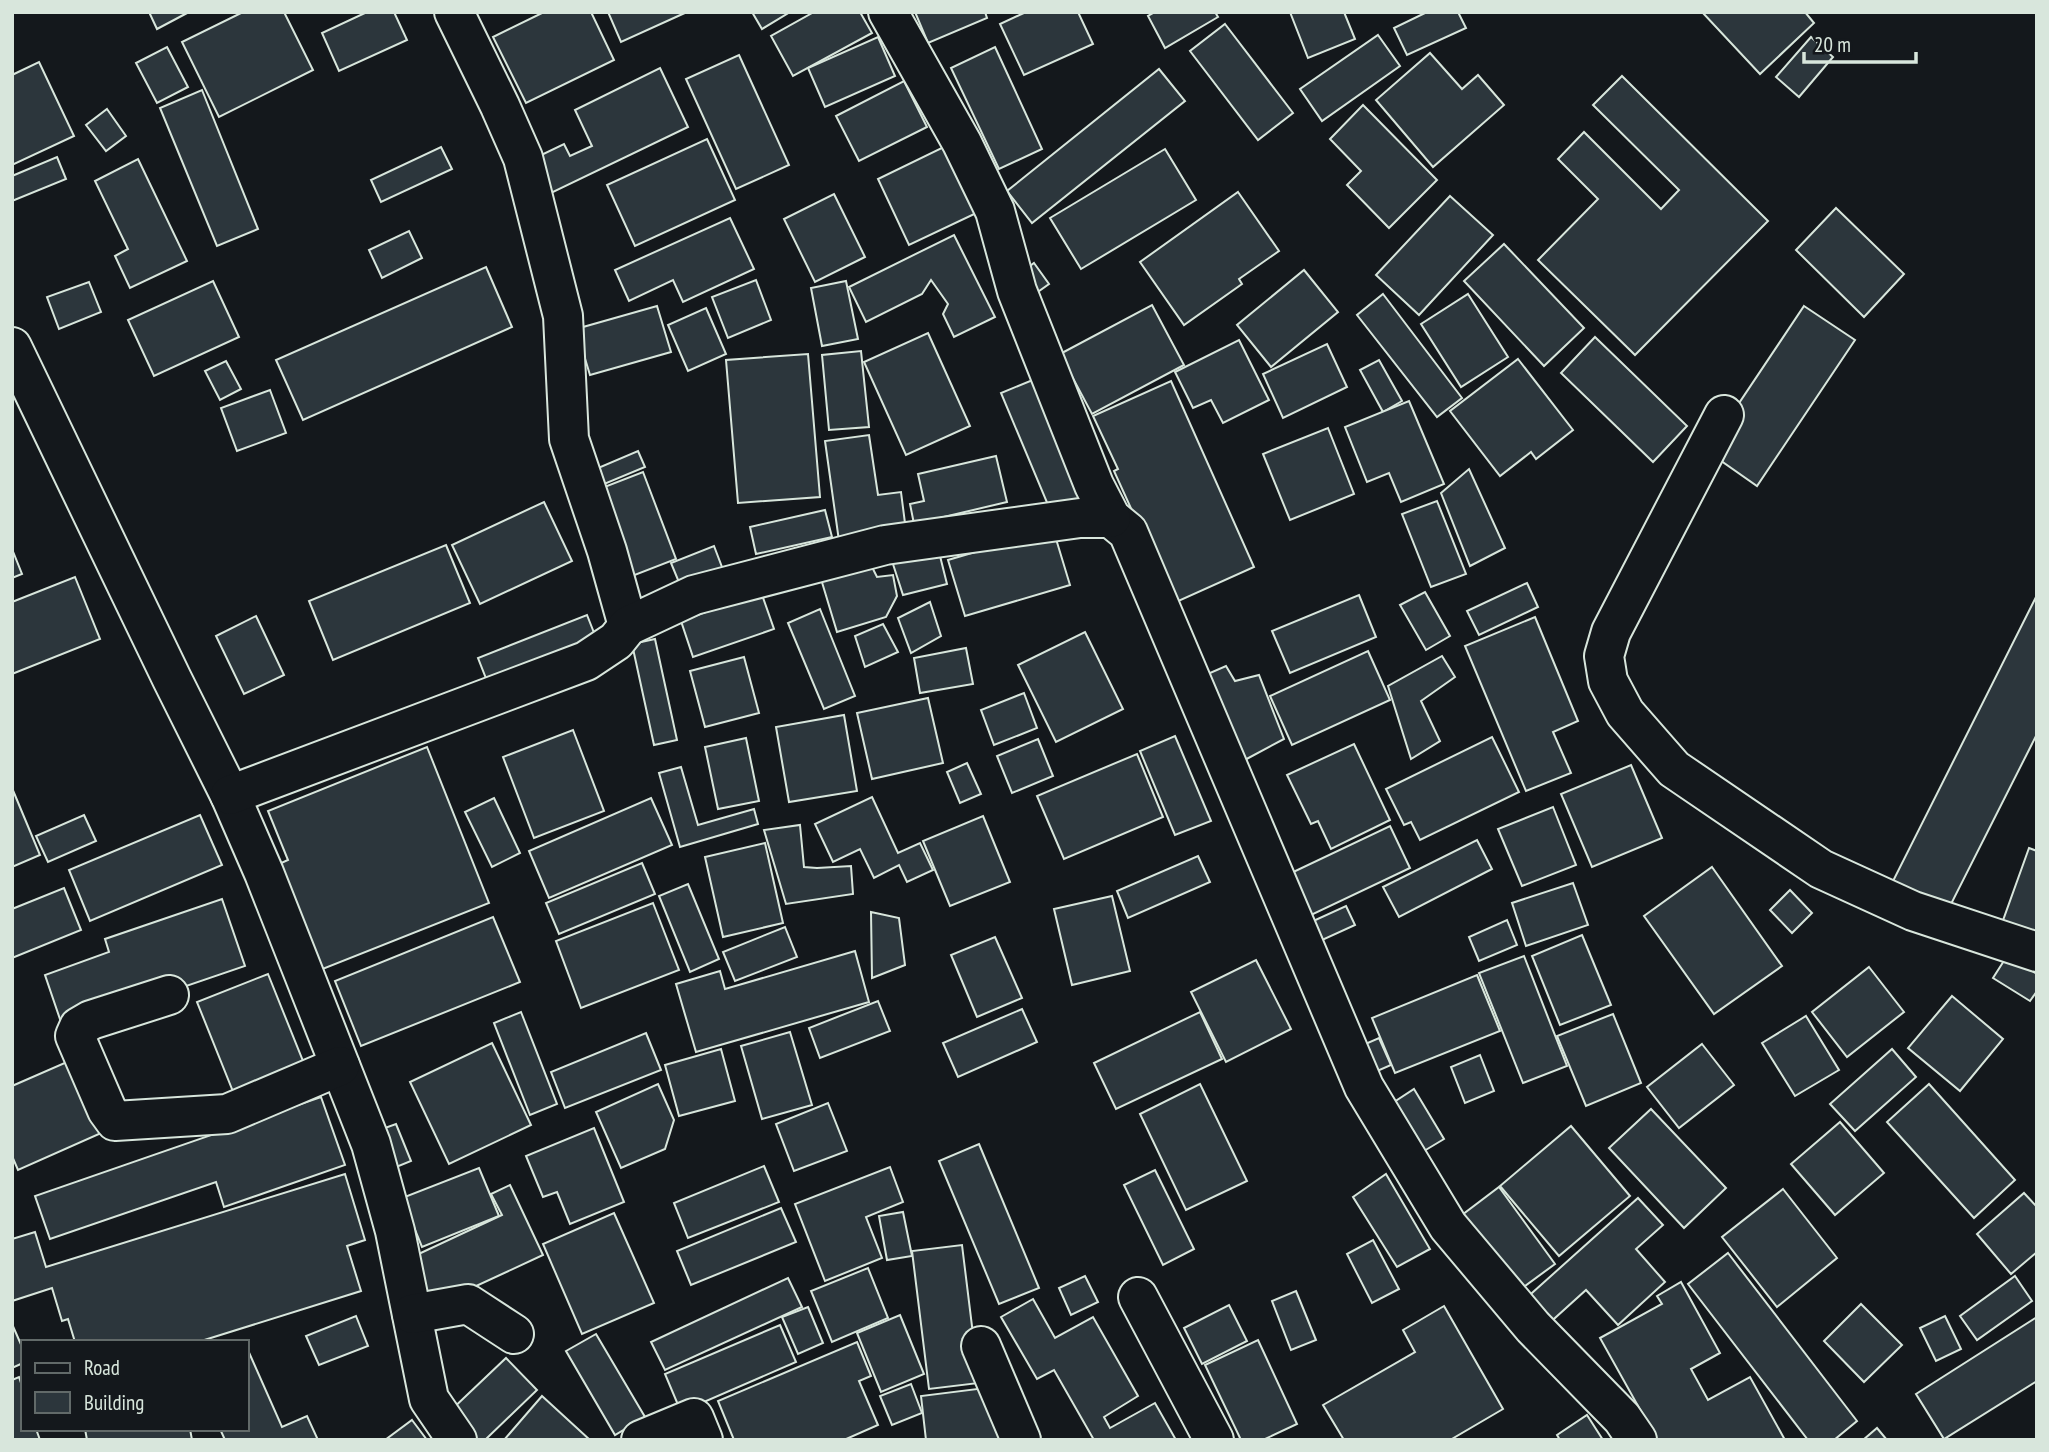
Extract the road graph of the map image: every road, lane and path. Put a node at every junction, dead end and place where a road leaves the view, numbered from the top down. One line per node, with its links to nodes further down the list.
1 (454, 12): 6 (street)
2 (888, 12): 5 (street)
3 (12, 346): 7 (street)
4 (1724, 415): 8 (street)
5 (1111, 519): 6 (street); 20 (street)
6 (628, 626): 7 (street)
7 (230, 795): 10 (street)
8 (2037, 952)
9 (169, 995): 10 (street)
10 (340, 1066): 12 (street)
11 (1138, 1297): 19 (street)
12 (412, 1314): 13 (street); 15 (street)
13 (514, 1334)
14 (981, 1346): 18 (street)
15 (457, 1440)
16 (641, 1440): 17 (street)
17 (703, 1440)
18 (1021, 1440)
19 (1214, 1440)
20 (1637, 1440)

